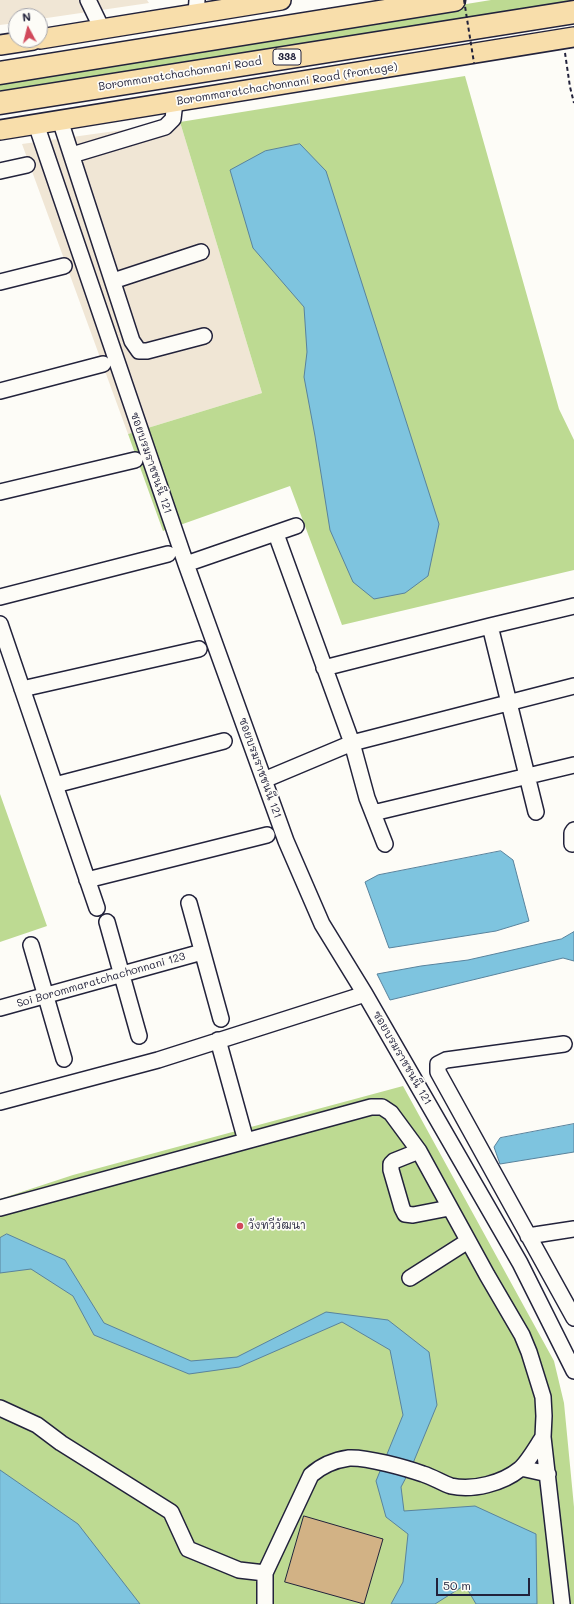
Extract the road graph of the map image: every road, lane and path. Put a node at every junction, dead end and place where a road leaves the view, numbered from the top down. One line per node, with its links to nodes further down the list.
1 (88, 0): 7 (street)
2 (454, 0): 11 (highway)
3 (464, 0): 10 (path, bridge)
4 (273, 1): 5 (main road)
5 (196, 7): 7 (main road)
6 (574, 12): 13 (highway, Borommaratchachonnani Road / 338)
7 (102, 29): 8 (main road)
8 (48, 38)
9 (568, 38): 12 (main road, Borommaratchachonnani Road (frontage) / 338); 14 (path)
10 (474, 63)
11 (0, 73)
12 (175, 102): 15 (main road, Borommaratchachonnani Road (frontage) / 338); 18 (street)
13 (0, 103)
14 (574, 103)
15 (60, 120): 16 (main road, Borommaratchachonnani Road (frontage) / 338); 18 (street)
16 (36, 124): 17 (main road, Borommaratchachonnani Road (frontage) / 338); 33 (street, ซอยบรมราชชนนี 121)
17 (0, 130)
18 (72, 155): 23 (street)
19 (27, 165): 20 (street)
20 (0, 171)
21 (201, 252): 23 (street)
22 (64, 266): 24 (street)
23 (113, 281): 25 (street)
24 (0, 282)
25 (204, 336)
26 (103, 364): 27 (street)
27 (0, 391)
28 (135, 460): 29 (street)
29 (0, 492)
30 (296, 526): 31 (street)
31 (276, 534): 33 (street); 39 (street)
32 (168, 554): 34 (street)
33 (186, 564): 47 (street, ซอยบรมราชชนนี 121)
34 (0, 596)
35 (574, 606): 37 (street)
36 (0, 624): 41 (street)
37 (490, 626): 39 (street); 42 (street)
38 (199, 649): 41 (street)
39 (324, 668): 44 (street)
40 (574, 686): 42 (street)
41 (22, 689): 48 (street)
42 (509, 702): 44 (street); 46 (street)
43 (224, 741): 48 (street)
44 (352, 743): 47 (street); 50 (street)
45 (574, 765): 46 (street)
46 (528, 775): 49 (street); 50 (street)
47 (264, 780): 60 (street, ซอยบรมราชชนนี 121)
48 (55, 784): 53 (street)
49 (536, 812)
50 (373, 813): 52 (street)
51 (267, 835): 53 (street)
52 (385, 844)
53 (87, 880): 55 (street)
54 (189, 903): 58 (street)
55 (96, 908)
56 (107, 922): 59 (street)
57 (31, 945): 61 (street)
58 (202, 952): 59 (street, Soi Borommaratchachonnani 123); 63 (street)
59 (122, 975): 61 (street, Soi Borommaratchachonnani 123); 64 (street)
60 (365, 994): 65 (street); 78 (street, ซอยบรมราชชนนี 121)
61 (46, 996): 62 (street, Soi Borommaratchachonnani 123); 67 (street)
62 (0, 1008)
63 (221, 1019)
64 (139, 1036)
65 (218, 1040): 68 (street); 69 (street)
66 (564, 1044): 74 (street)
67 (64, 1059)
68 (0, 1102)
69 (246, 1141): 70 (street); 71 (street)
70 (419, 1151): 72 (street); 72 (street)
71 (0, 1208)
72 (450, 1208): 75 (street)
73 (574, 1229): 74 (street)
74 (528, 1236): 77 (street)
75 (468, 1241): 76 (street); 80 (street)
76 (410, 1278)
77 (574, 1318)
78 (574, 1371)
79 (0, 1408): 83 (street)
80 (543, 1437): 81 (street); 82 (street)
81 (521, 1468): 82 (street); 83 (street)
82 (548, 1474): 85 (street)
83 (265, 1573): 84 (street)
84 (265, 1604)
85 (562, 1604)

